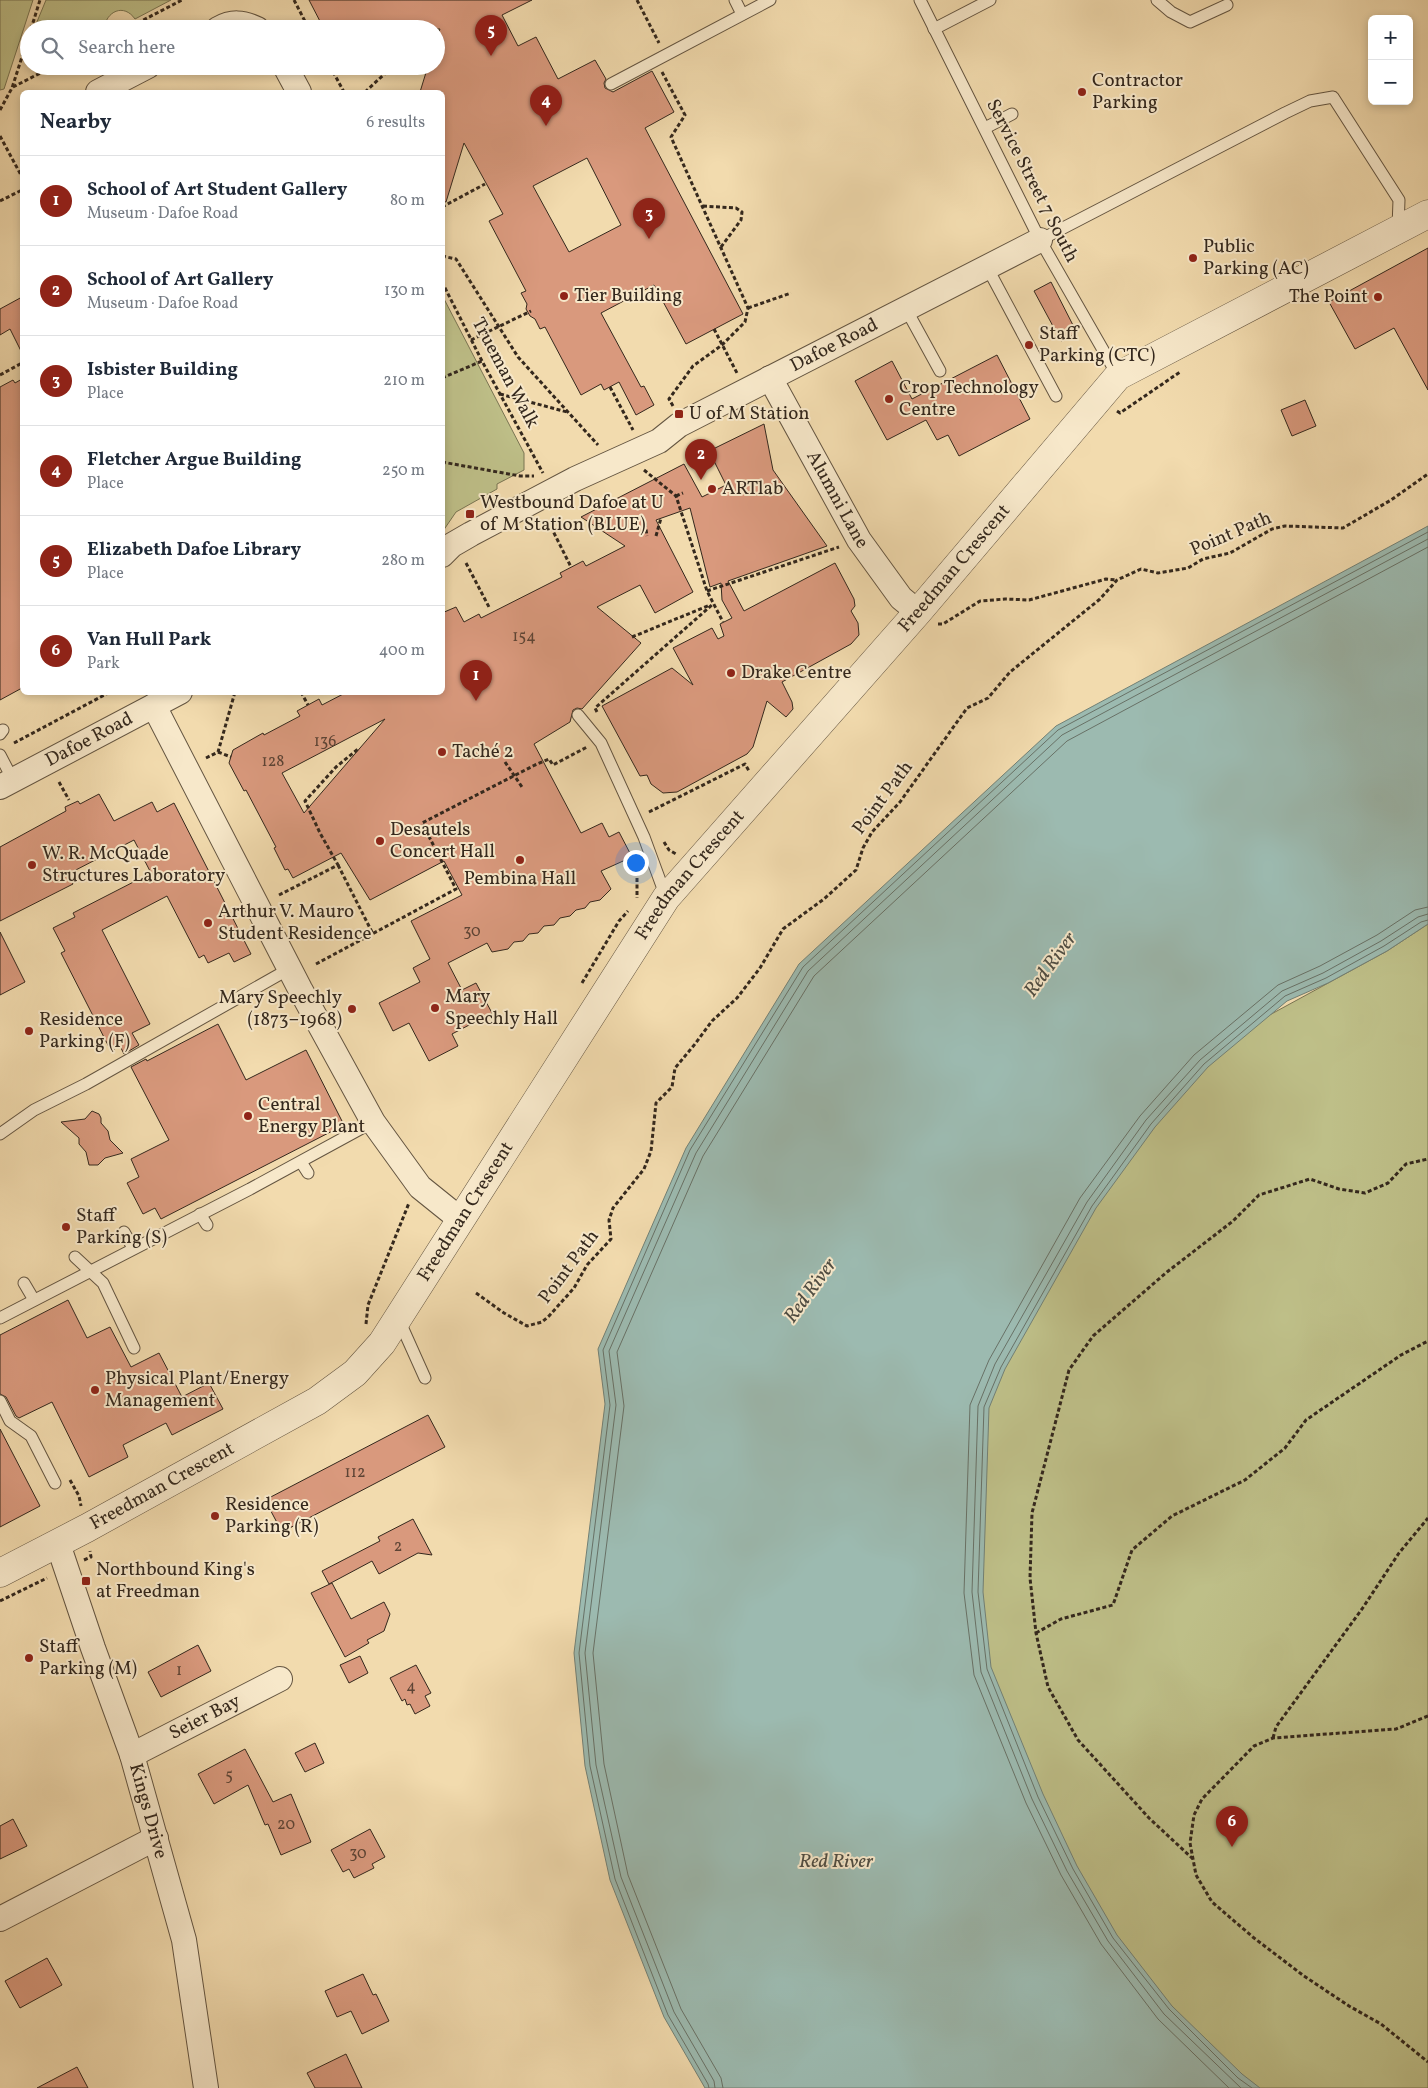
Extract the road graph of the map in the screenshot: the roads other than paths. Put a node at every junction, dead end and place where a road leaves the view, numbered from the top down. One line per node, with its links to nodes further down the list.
1 (734, 0): 7 (lane)
2 (770, 0): 7 (lane)
3 (920, 0): 8 (lane, Service Street 7 South)
4 (990, 0): 8 (lane)
5 (1157, 0): 6 (lane)
6 (1227, 5)
7 (742, 14): 11 (lane)
8 (934, 29): 15 (lane, Service Street 7 South)
9 (131, 75): 12 (street)
10 (290, 75): 13 (street)
11 (611, 84)
12 (102, 90)
13 (298, 90)
14 (1012, 114): 15 (lane)
15 (985, 128): 18 (lane, Service Street 7 South)
16 (1428, 214): 17 (street, Freedman Crescent)
17 (1398, 228): 18 (lane); 22 (street, Freedman Crescent)
18 (1040, 240): 19 (street, Dafoe Road); 22 (lane, Service Street 7 South)
19 (987, 267): 20 (street, Dafoe Road); 24 (lane)
20 (906, 309): 21 (lane); 23 (street, Dafoe Road)
21 (940, 372)
22 (1118, 376): 28 (street, Freedman Crescent)
23 (770, 378): 25 (street, Dafoe Road); 28 (street, Alumni Lane)
24 (1056, 396)
25 (637, 461): 26 (street, Dafoe Road); 27 (street, Dafoe Road)
26 (445, 552)
27 (445, 555)
28 (918, 612): 34 (street, Freedman Crescent)
29 (174, 695): 30 (street, Dafoe Road)
30 (154, 706): 33 (street, Dafoe Road); 35 (street)
31 (578, 715): 34 (lane)
32 (0, 755): 33 (lane)
33 (6, 784)
34 (666, 898): 43 (street, Freedman Crescent)
35 (289, 969): 36 (street); 37 (lane)
36 (373, 1122): 38 (lane); 43 (street)
37 (0, 1134)
38 (301, 1162): 39 (lane); 40 (lane)
39 (308, 1173)
40 (250, 1189): 41 (lane); 42 (lane)
41 (257, 1199)
42 (200, 1214): 44 (lane); 46 (lane)
43 (461, 1220): 54 (street, Freedman Crescent)
44 (207, 1225)
45 (124, 1232): 47 (lane)
46 (150, 1240): 47 (lane); 48 (lane)
47 (133, 1248): 50 (lane)
48 (156, 1251)
49 (75, 1257): 50 (lane)
50 (90, 1271): 52 (lane); 55 (lane)
51 (24, 1283): 52 (lane)
52 (34, 1300): 53 (lane)
53 (0, 1318)
54 (398, 1318): 56 (lane); 59 (street, Freedman Crescent)
55 (134, 1348)
56 (425, 1378)
57 (0, 1402): 58 (lane)
58 (55, 1482)
59 (58, 1544): 60 (street, Freedman Crescent); 62 (street, Kings Drive)
60 (0, 1573)
61 (280, 1679): 62 (street, Seier Bay)
62 (132, 1755): 63 (street, Kings Drive)
63 (156, 1838): 64 (street); 65 (street, Kings Drive)
64 (0, 1919)
65 (206, 2088)

